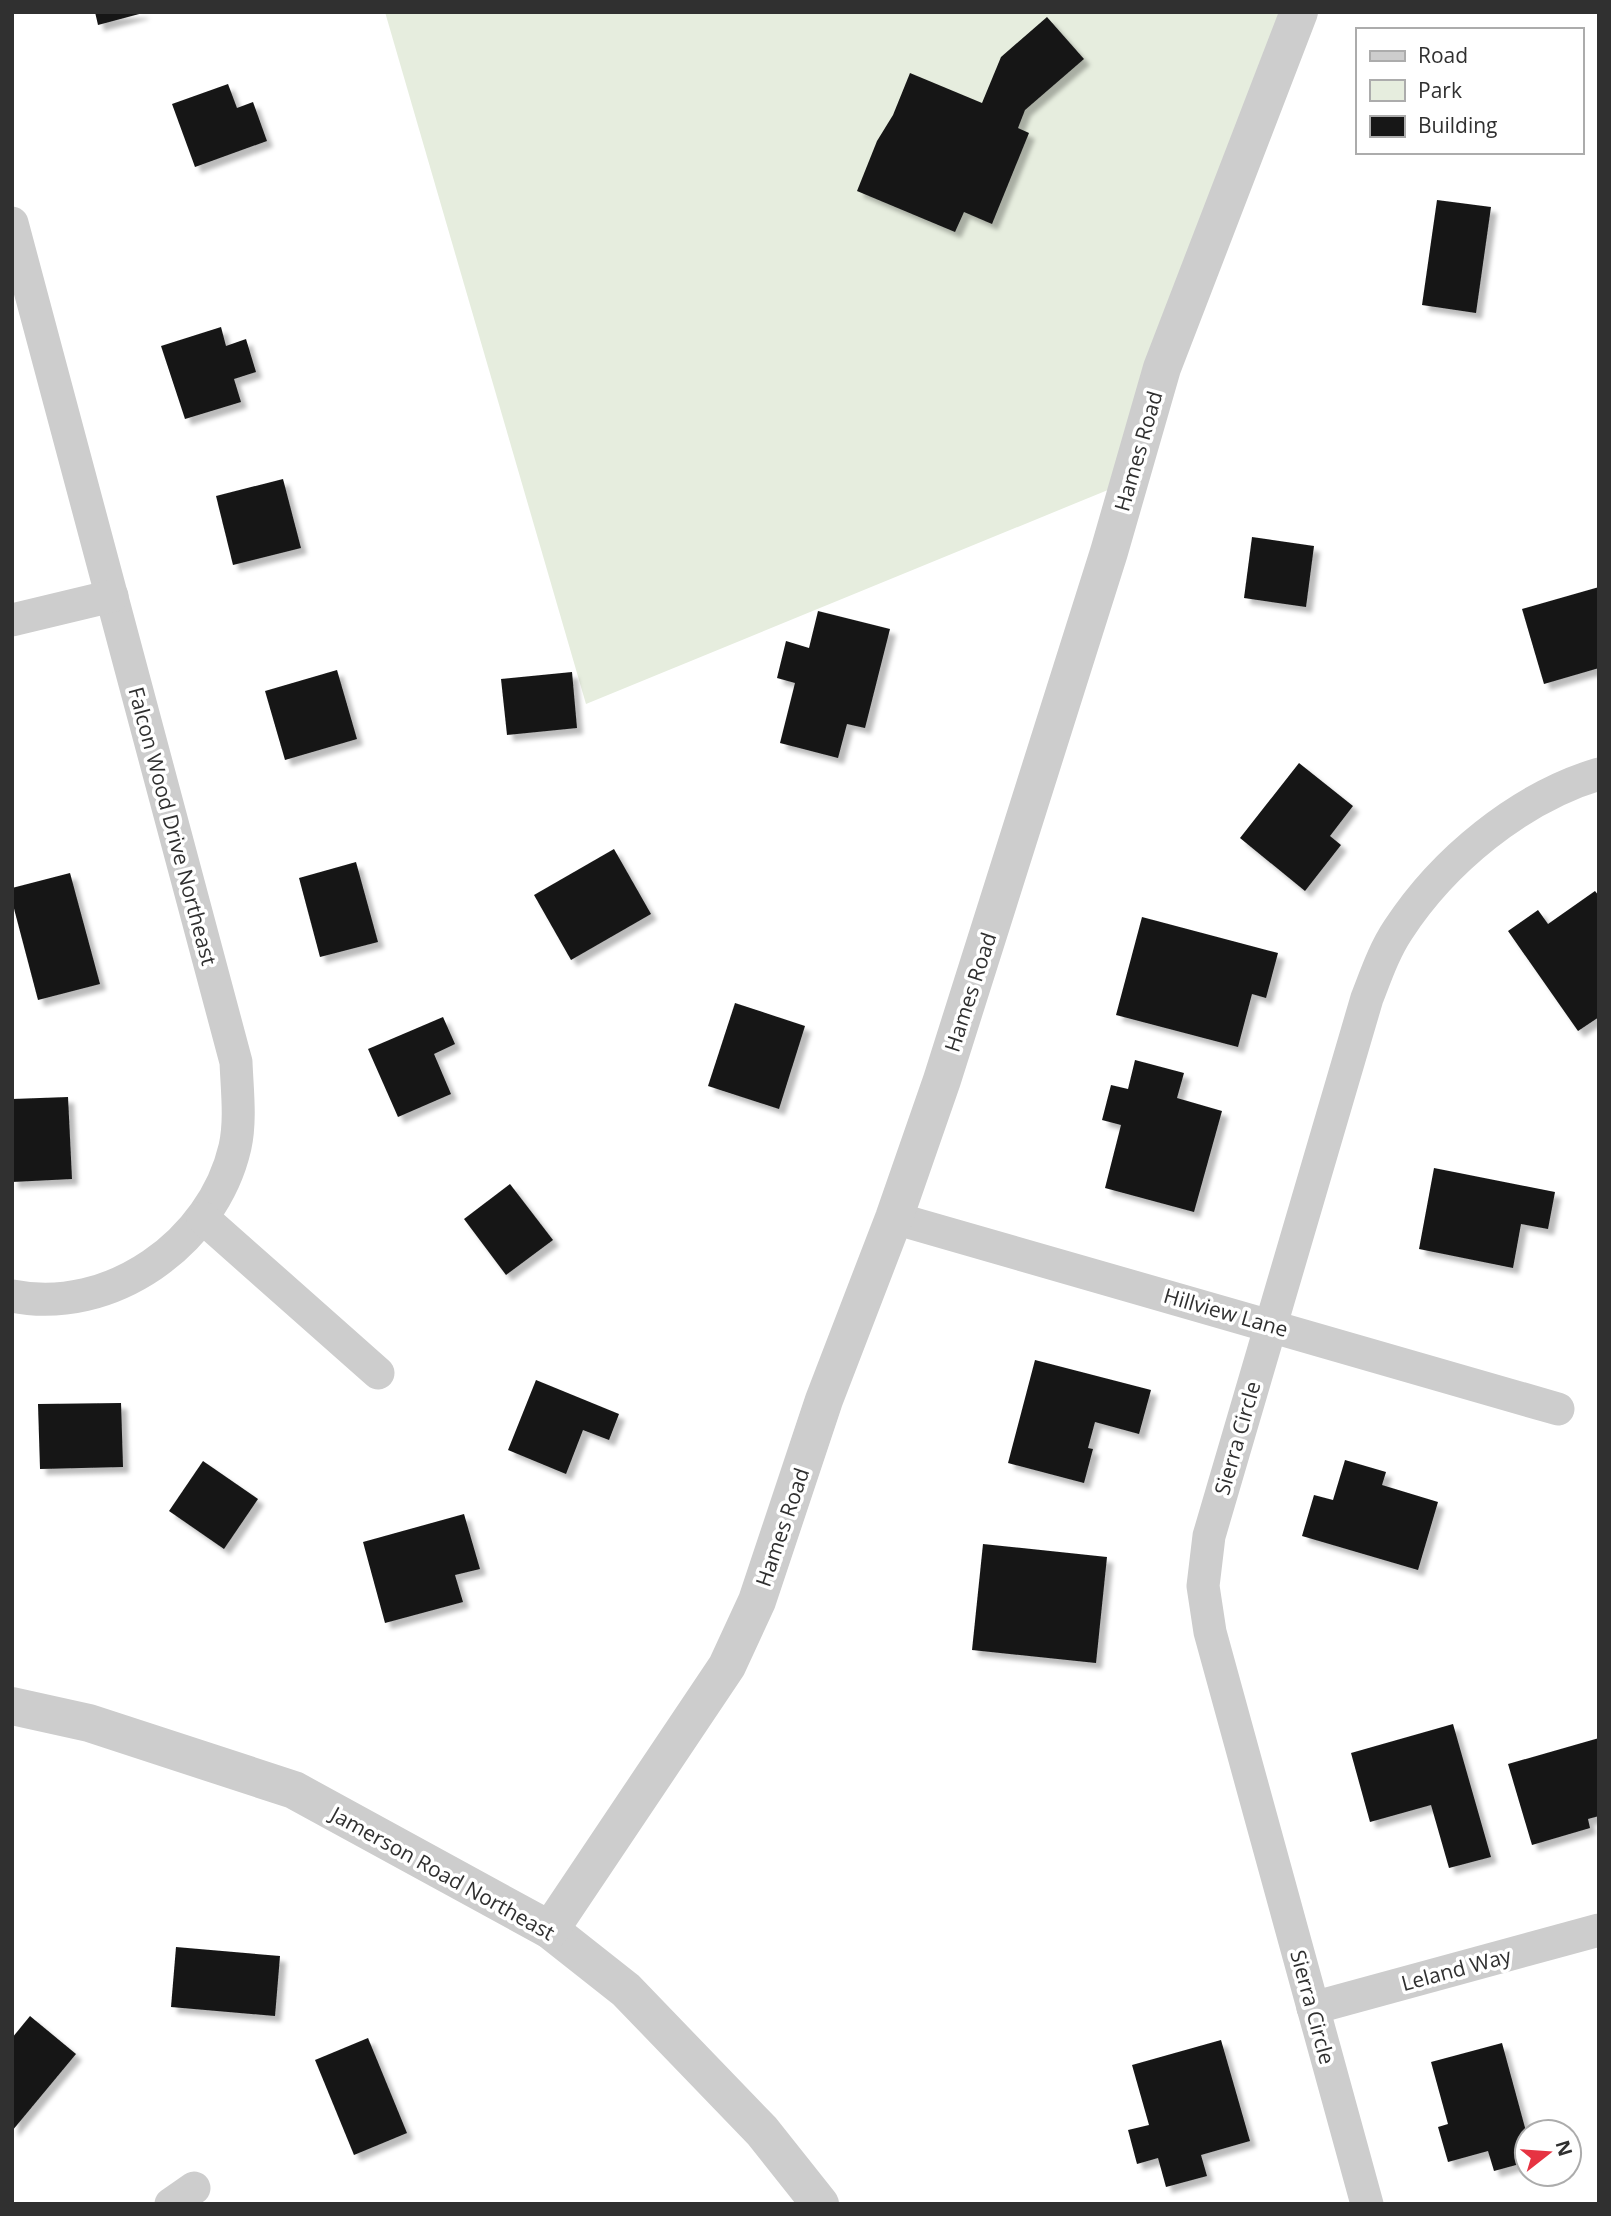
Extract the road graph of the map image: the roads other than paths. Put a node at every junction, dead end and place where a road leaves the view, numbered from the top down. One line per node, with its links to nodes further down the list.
1 (1299, 12): 7 (street, Hames Road)
2 (12, 223): 3 (street, Falcon Wood Drive Northeast)
3 (112, 596): 4 (street); 6 (street, Falcon Wood Drive Northeast)
4 (12, 620)
5 (1599, 774): 9 (street, Sierra Circle)
6 (203, 1218): 8 (street, Falcon Wood Drive Northeast); 10 (street)
7 (894, 1218): 9 (street, Hillview Lane); 13 (street, Hames Road)
8 (12, 1296)
9 (1270, 1325): 11 (street, Hillview Lane); 15 (street, Sierra Circle)
10 (378, 1373)
11 (1558, 1409)
12 (12, 1706): 13 (street, Jamerson Road Northeast)
13 (550, 1930): 16 (street, Jamerson Road Northeast)
14 (1599, 1930): 15 (street, Leland Way)
15 (1313, 2008): 17 (street, Sierra Circle)
16 (820, 2204)
17 (1367, 2204)

